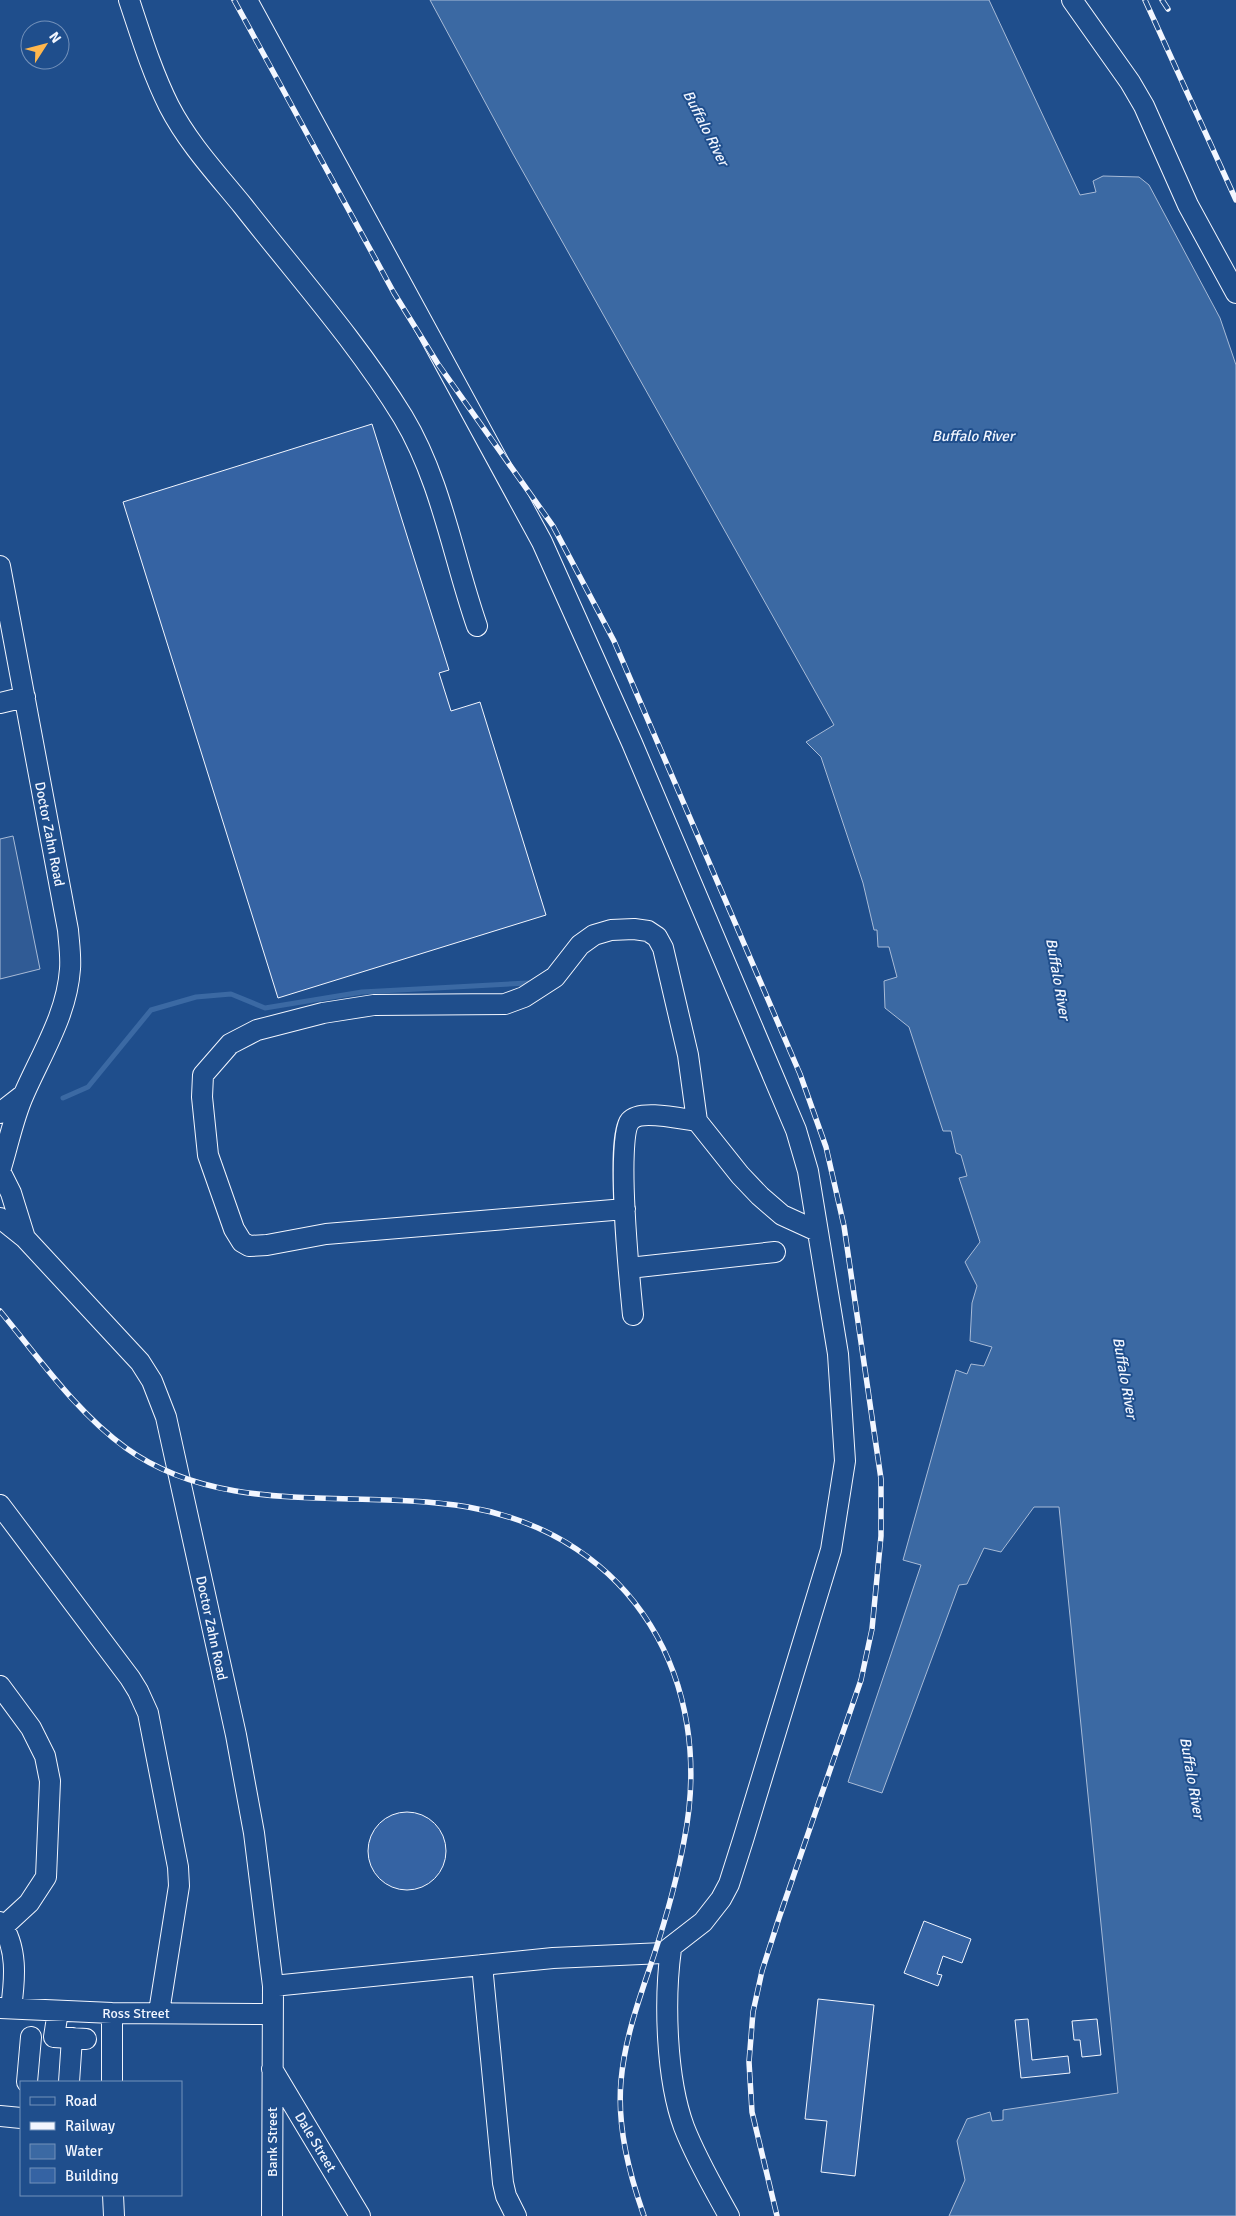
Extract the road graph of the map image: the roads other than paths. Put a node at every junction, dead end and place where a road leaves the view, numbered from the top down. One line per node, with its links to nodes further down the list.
1 (130, 0): 7 (street)
2 (247, 0): 16 (street)
3 (1072, 0): 4 (street)
4 (1236, 293)
5 (0, 566): 6 (street, Doctor Zahn Road)
6 (3, 601): 8 (street, Doctor Zahn Road)
7 (477, 626)
8 (25, 697): 9 (street); 10 (street, Doctor Zahn Road)
9 (0, 703)
10 (23, 1095): 11 (street, Doctor Zahn Road); 13 (street, Doctor Zahn Road)
11 (0, 1113)
12 (697, 1121): 14 (street); 14 (street); 16 (street)
13 (0, 1171): 17 (street, Doctor Zahn Road)
14 (625, 1209): 19 (street)
15 (0, 1218): 17 (street, Doctor Zahn Road)
16 (817, 1231): 24 (street)
17 (25, 1238): 26 (street, Doctor Zahn Road)
18 (775, 1252): 19 (street)
19 (629, 1268): 20 (street)
20 (632, 1315)
21 (0, 1505): 29 (street)
22 (0, 1686): 23 (street)
23 (2, 1924): 27 (street)
24 (671, 1948): 25 (street); 44 (street)
25 (482, 1965): 26 (street); 43 (street)
26 (273, 1986): 31 (street, Doctor Zahn Road)
27 (6, 2008): 28 (street, Ross Street)
28 (58, 2011): 30 (street, Ross Street); 32 (street)
29 (159, 2012): 30 (street, Ross Street); 31 (street, Ross Street)
30 (112, 2013): 36 (street)
31 (272, 2014): 33 (street, Doctor Zahn Road)
32 (70, 2038): 34 (street); 35 (street)
33 (272, 2069): 41 (street, Bank Street); 42 (street, Dale Street)
34 (27, 2081)
35 (69, 2081)
36 (112, 2081)
37 (0, 2116): 38 (street)
38 (20, 2118)
39 (114, 2196): 40 (street)
40 (114, 2216)
41 (272, 2216)
42 (360, 2216)
43 (516, 2216)
44 (729, 2216)

